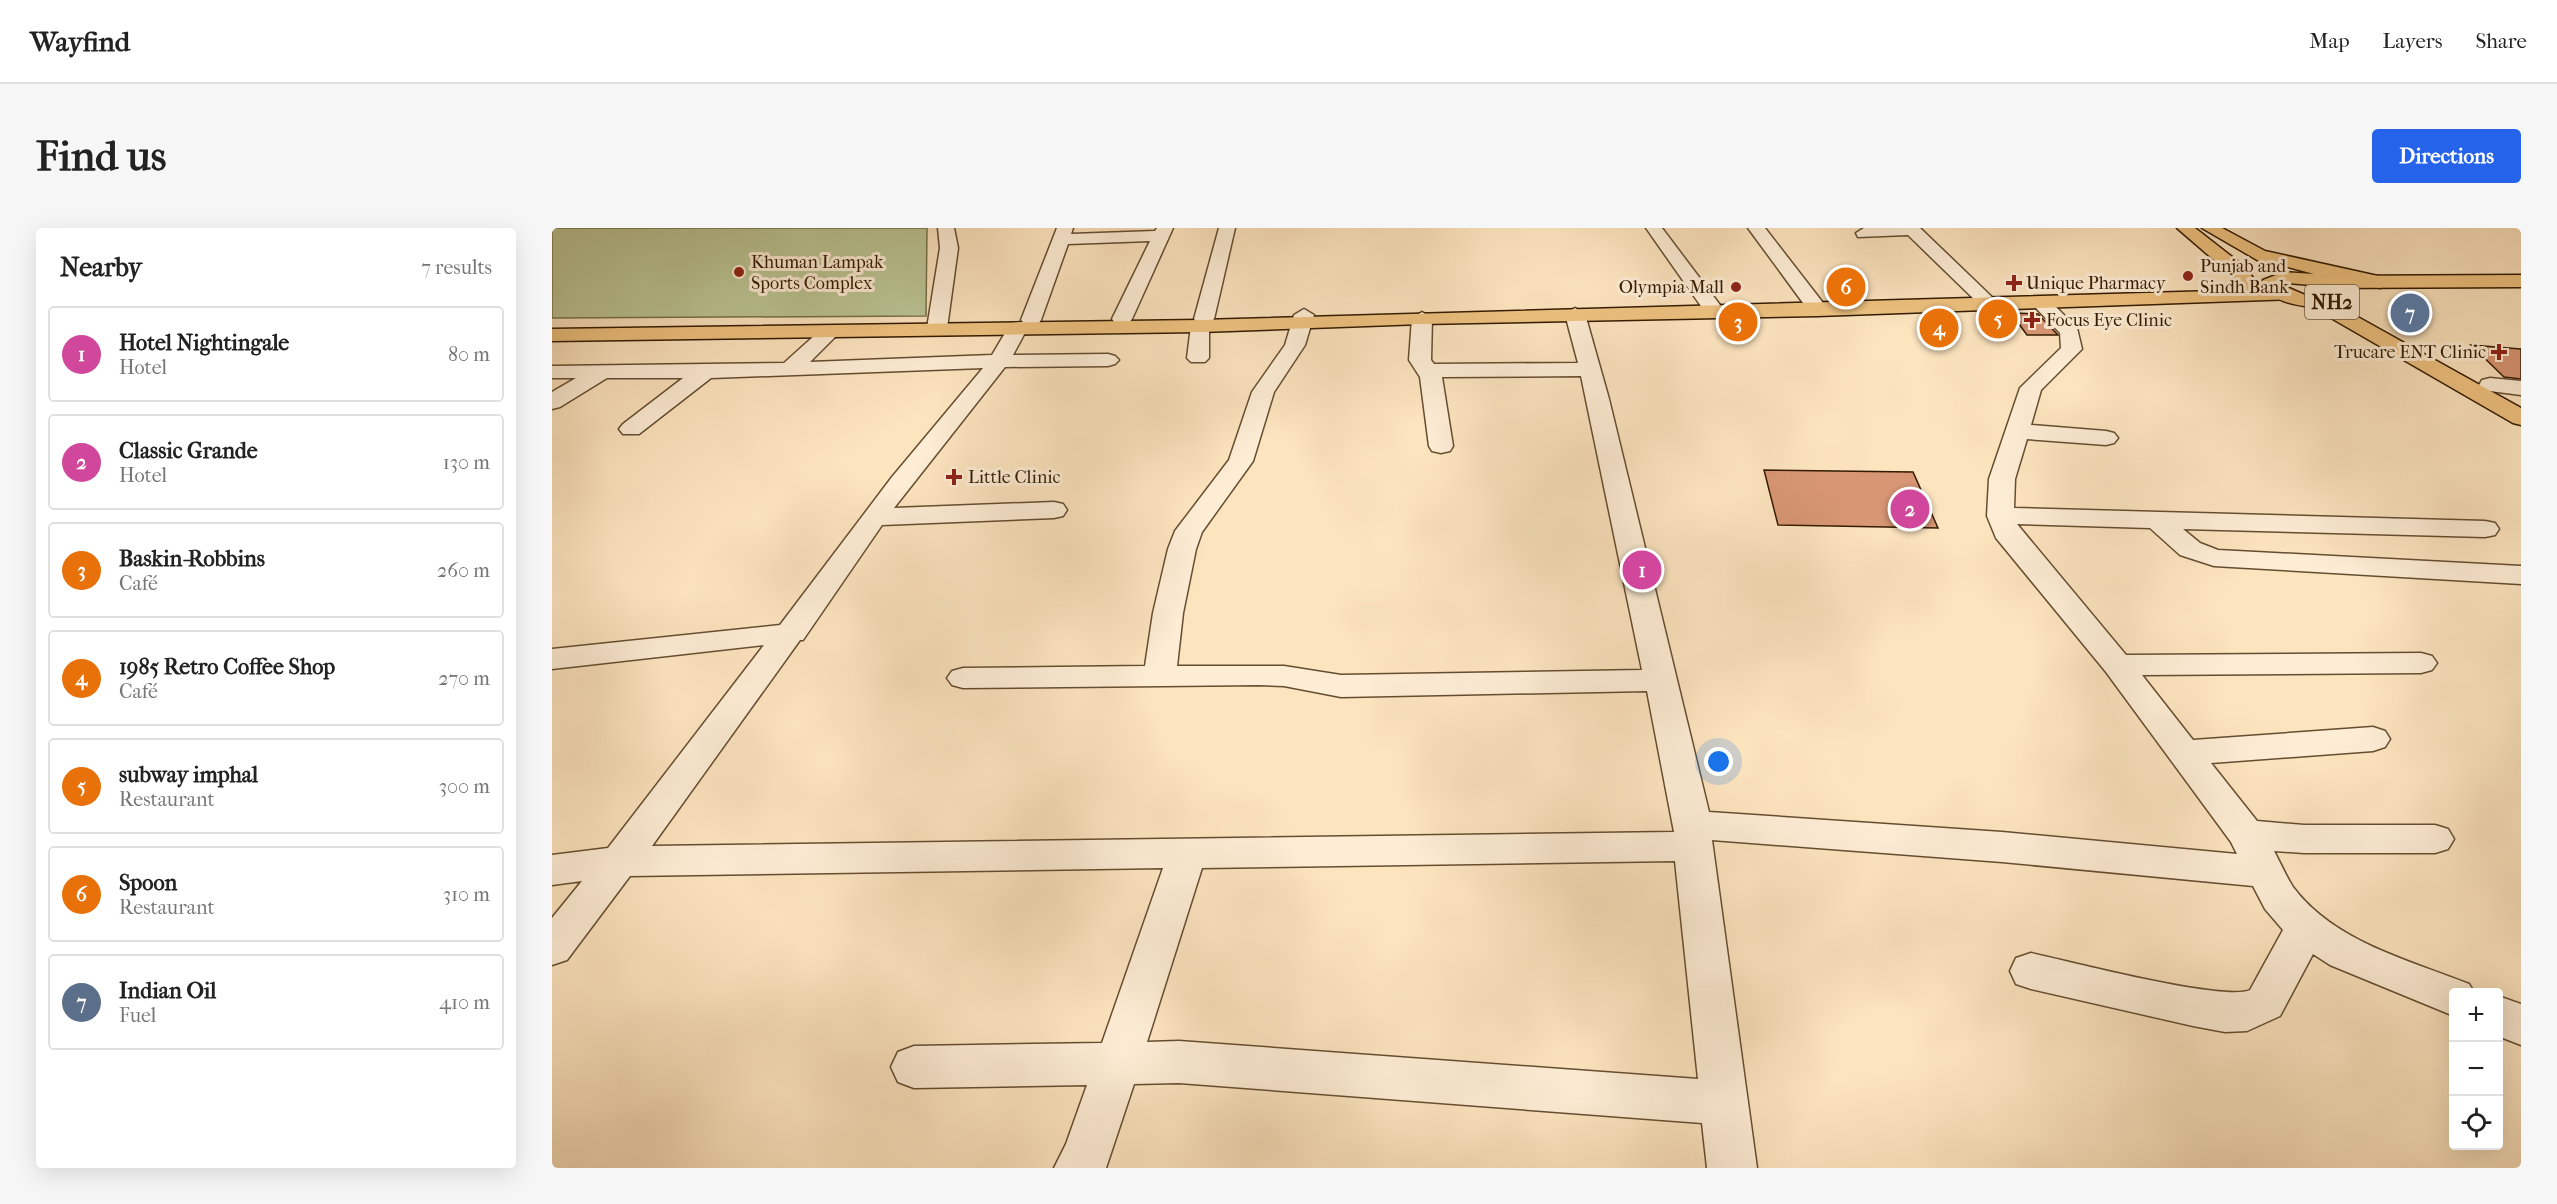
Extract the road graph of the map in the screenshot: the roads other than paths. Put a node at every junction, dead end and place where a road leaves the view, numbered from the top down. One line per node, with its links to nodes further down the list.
1 (946, 228): 30 (street)
2 (1227, 228): 29 (street)
3 (1654, 228): 23 (street)
4 (1756, 228): 21 (street)
5 (2185, 228): 14 (main road, NH2); 15 (main road)
6 (2210, 228): 11 (main road, NH2)
7 (1911, 229): 9 (street); 19 (street)
8 (1163, 232): 10 (street); 28 (street)
9 (1864, 233)
10 (1064, 234): 33 (street)
11 (2258, 254): 12 (main road, NH2); 20 (main road)
12 (2304, 278): 14 (main road, NH2); 17 (main road, NH2)
13 (2521, 281): 20 (main road)
14 (2278, 287): 15 (main road); 17 (main road, NH2); 22 (main road)
15 (2242, 288): 19 (main road)
16 (2521, 289): 20 (main road)
17 (2321, 292): 18 (main road, NH2); 20 (main road); 46 (main road, NH2)
18 (2342, 295): 20 (main road, NH2); 20 (main road)
19 (1984, 298): 21 (main road)
20 (2379, 300): 42 (main road, NH2)
21 (1813, 303): 23 (main road)
22 (2042, 304): 24 (main road); 48 (street)
23 (1710, 305): 24 (main road)
24 (1628, 310): 25 (main road); 26 (main road)
25 (1575, 314): 27 (main road); 37 (street)
26 (1303, 318): 27 (main road); 29 (main road); 61 (street)
27 (1422, 318): 40 (street)
28 (1122, 319): 29 (main road); 33 (main road)
29 (1202, 322): 33 (main road); 35 (street)
30 (938, 324): 31 (main road); 33 (main road); 34 (main road)
31 (552, 327)
32 (552, 335): 34 (main road)
33 (1013, 340): 34 (street); 36 (street); 53 (street)
34 (811, 349): 39 (street)
35 (1198, 358)
36 (1108, 360)
37 (1590, 369): 40 (street); 63 (street)
38 (602, 371): 39 (street); 41 (street); 44 (street)
39 (706, 371): 47 (street)
40 (1427, 371): 50 (street)
41 (552, 372)
42 (2490, 386): 43 (street); 45 (main road, NH2)
43 (2521, 388)
44 (552, 402)
45 (2521, 403)
46 (2521, 418)
47 (631, 429)
48 (2019, 430): 49 (street); 52 (street)
49 (2106, 438)
50 (1441, 446)
51 (1054, 510): 53 (street)
52 (2000, 516): 54 (street); 60 (street)
53 (874, 517): 57 (street)
54 (2158, 521): 55 (street); 56 (street)
55 (2485, 529)
56 (2521, 575)
57 (792, 633): 58 (street); 70 (street)
58 (552, 659)
59 (2421, 663): 60 (street)
60 (2117, 665): 65 (street)
61 (1160, 676): 62 (street); 63 (street)
62 (963, 678)
63 (1661, 680): 67 (street)
64 (2373, 739): 65 (street)
65 (2182, 753): 66 (street)
66 (2246, 834): 68 (street); 72 (street)
67 (1693, 835): 69 (street); 72 (street); 81 (street)
68 (2435, 838)
69 (1187, 853): 70 (street); 79 (street)
70 (621, 861): 71 (street); 74 (street)
71 (552, 870)
72 (2266, 872): 73 (street)
73 (2306, 928): 75 (street); 76 (street)
74 (552, 948)
75 (2031, 971)
76 (2449, 995)
77 (2503, 1017): 78 (street)
78 (2521, 1025)
79 (1116, 1063): 80 (street); 81 (street); 82 (street)
80 (914, 1066)
81 (1724, 1103): 83 (street)
82 (1079, 1168)
83 (1732, 1168)

